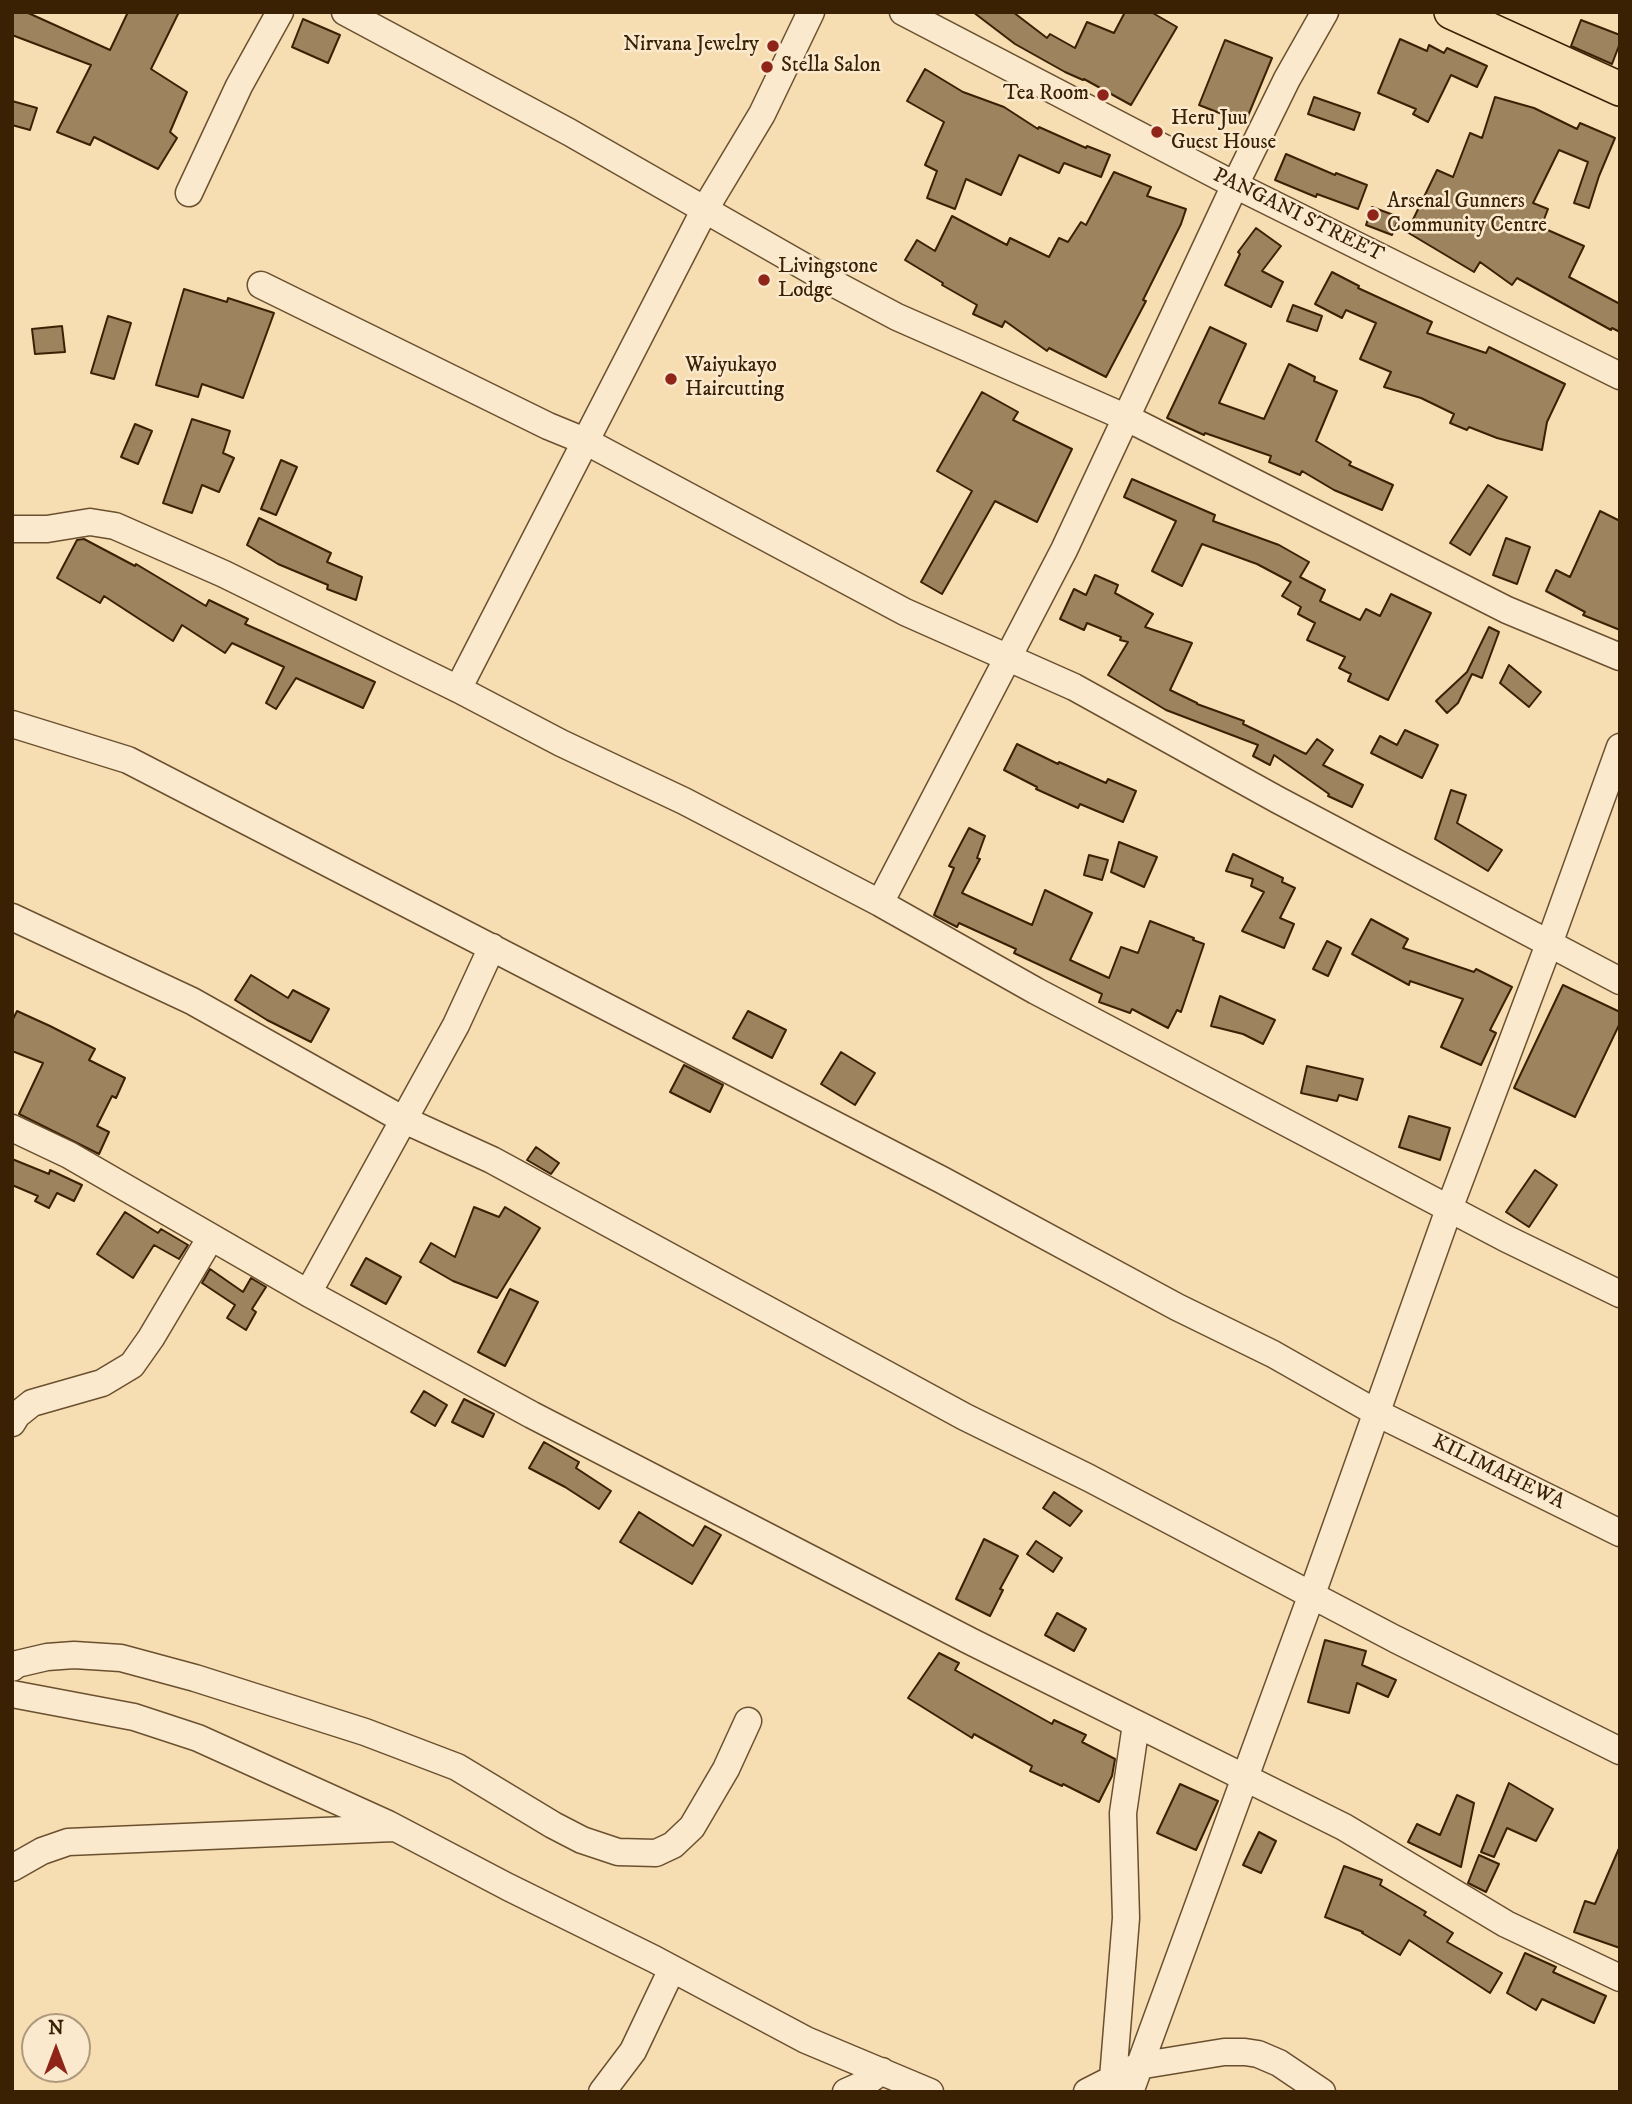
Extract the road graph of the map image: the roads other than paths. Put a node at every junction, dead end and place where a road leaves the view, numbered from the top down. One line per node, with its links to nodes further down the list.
1 (280, 12): 9 (street)
2 (345, 12): 10 (street)
3 (811, 12): 10 (street)
4 (903, 12): 8 (street, PANGANI STREET)
5 (1325, 12): 8 (street)
6 (1451, 12): 7 (main road)
7 (1620, 89)
8 (1235, 185): 12 (street, PANGANI STREET); 13 (street)
9 (189, 193)
10 (705, 209): 13 (street); 14 (street)
11 (261, 285): 14 (street)
12 (1620, 376)
13 (1127, 418): 16 (street); 17 (street)
14 (587, 442): 17 (street); 18 (street)
15 (12, 529): 18 (street)
16 (1620, 657)
17 (1007, 659): 21 (street); 23 (street)
18 (458, 689): 21 (street)
19 (12, 724): 24 (street, KILIMAHEWA)
20 (1620, 747): 23 (street)
21 (880, 902): 28 (street)
22 (12, 917): 26 (street)
23 (1549, 944): 25 (street); 28 (street)
24 (492, 947): 26 (street); 32 (street, KILIMAHEWA)
25 (1620, 981)
26 (402, 1119): 30 (street); 35 (street)
27 (12, 1128): 29 (street)
28 (1449, 1209): 31 (street); 32 (street)
29 (211, 1237): 30 (street); 33 (street)
30 (308, 1293): 39 (street)
31 (1620, 1294)
32 (1377, 1413): 34 (street, KILIMAHEWA); 35 (street)
33 (12, 1423)
34 (1620, 1533)
35 (1312, 1594): 40 (street); 41 (street)
36 (12, 1668): 38 (street)
37 (12, 1694): 42 (street)
38 (748, 1721)
39 (1136, 1724): 41 (street); 48 (street)
40 (1620, 1751)
41 (1245, 1779): 45 (street); 46 (street)
42 (391, 1826): 43 (street); 44 (street)
43 (12, 1868)
44 (672, 1969): 47 (street); 49 (street)
45 (1620, 1978)
46 (1138, 2066): 48 (street); 53 (street)
47 (882, 2071): 50 (street); 51 (street)
48 (1122, 2085): 52 (street)
49 (602, 2092)
50 (846, 2092)
51 (930, 2092)
52 (1087, 2092)
53 (1322, 2092)

